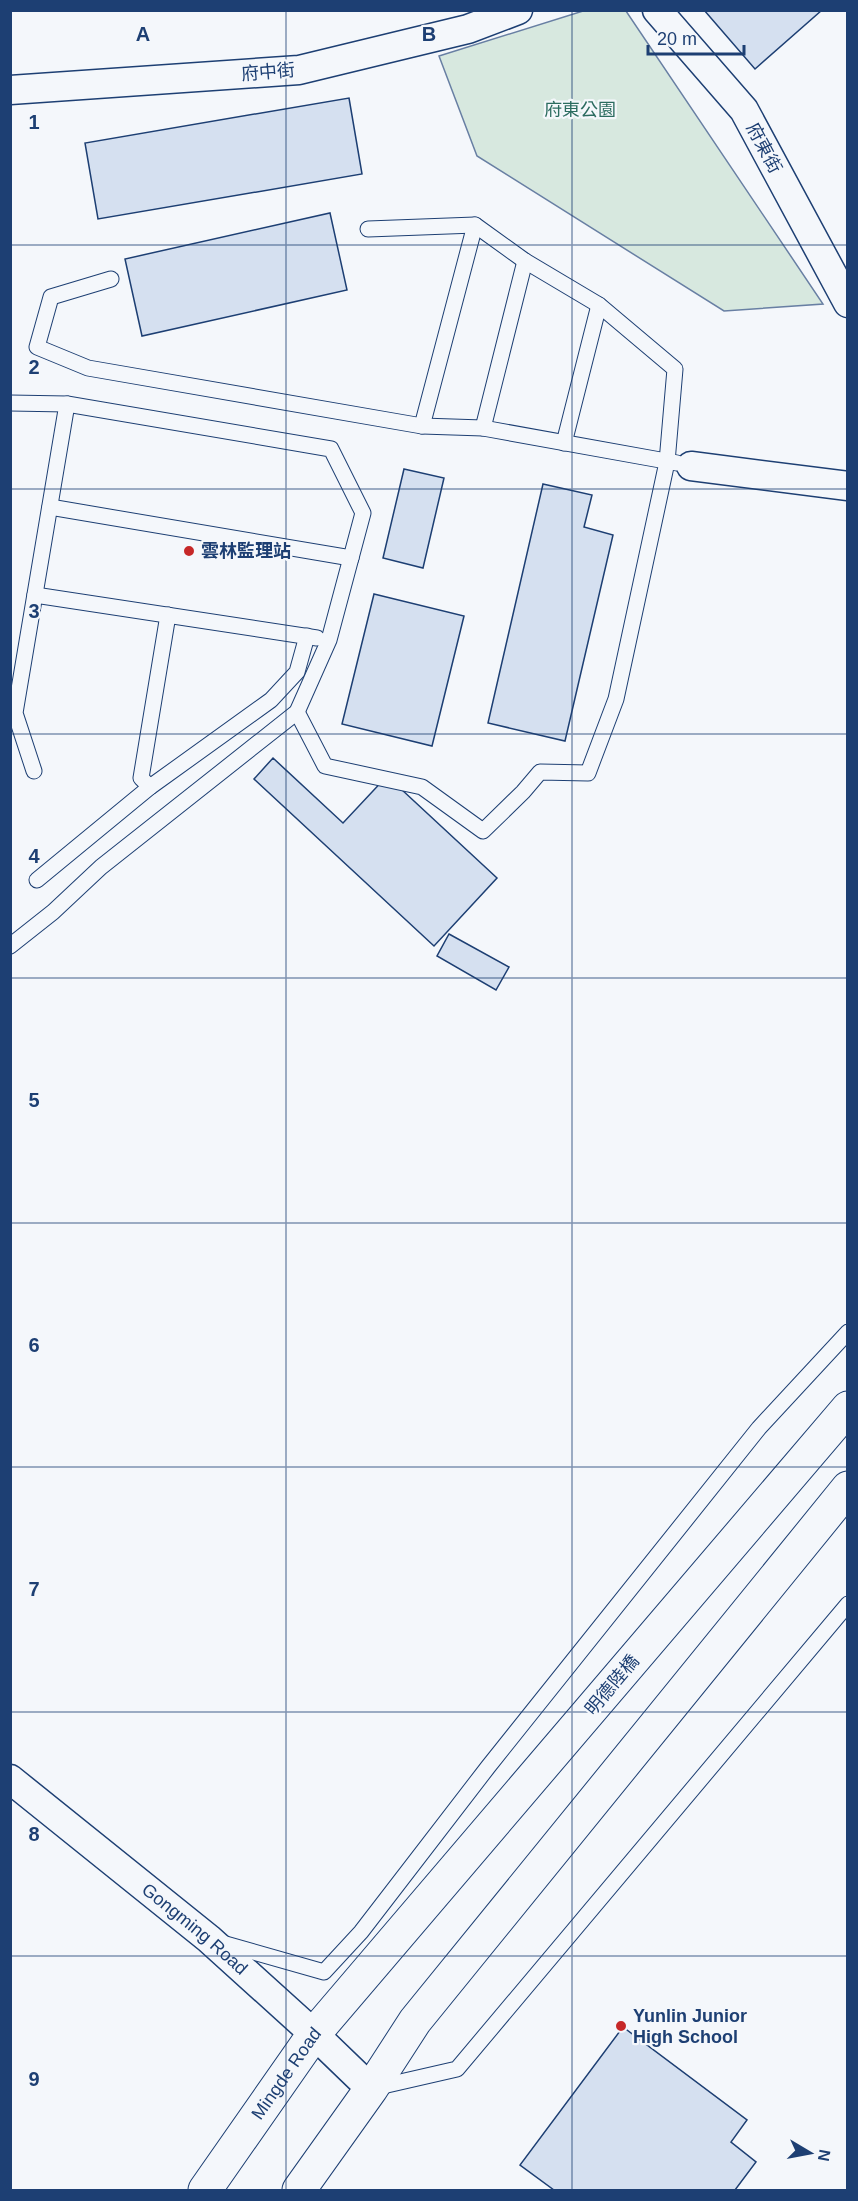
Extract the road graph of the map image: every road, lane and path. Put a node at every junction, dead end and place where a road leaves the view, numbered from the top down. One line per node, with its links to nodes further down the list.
1 (518, 10): 3 (street, 府中街)
2 (657, 10): 8 (street, 府東街)
3 (10, 90)
4 (475, 225): 5 (lane); 6 (lane); 12 (lane)
5 (368, 229)
6 (525, 261): 9 (lane); 13 (lane)
7 (111, 279): 12 (lane)
8 (848, 303)
9 (599, 305): 14 (lane); 15 (lane)
10 (10, 403): 11 (lane)
11 (67, 404): 17 (lane); 18 (lane)
12 (422, 426): 13 (lane)
13 (483, 428): 14 (lane)
14 (564, 442): 15 (lane)
15 (679, 464): 16 (street); 23 (lane)
16 (848, 486)
17 (50, 507): 18 (lane); 19 (lane)
18 (351, 558): 22 (lane)
19 (35, 595): 20 (lane); 24 (lane)
20 (168, 615): 21 (lane); 26 (lane)
21 (307, 636): 22 (lane); 26 (lane)
22 (329, 640): 23 (lane)
23 (297, 712): 28 (lane)
24 (13, 713): 25 (lane)
25 (34, 771)
26 (150, 788): 27 (lane)
27 (37, 880)
28 (10, 946)
29 (848, 1332): 34 (lane)
30 (848, 1408): 35 (main road, 明德陸橋)
31 (848, 1488): 37 (main road)
32 (848, 1604): 37 (lane)
33 (10, 1779): 34 (street, Gongming Road)
34 (209, 1939): 36 (street, Gongming Road)
35 (377, 1962): 36 (main road, Mingde Road)
36 (314, 2034): 37 (street, Gongming Road); 38 (main road, Mingde Road)
37 (372, 2089): 39 (main road)
38 (205, 2190)
39 (299, 2190)

